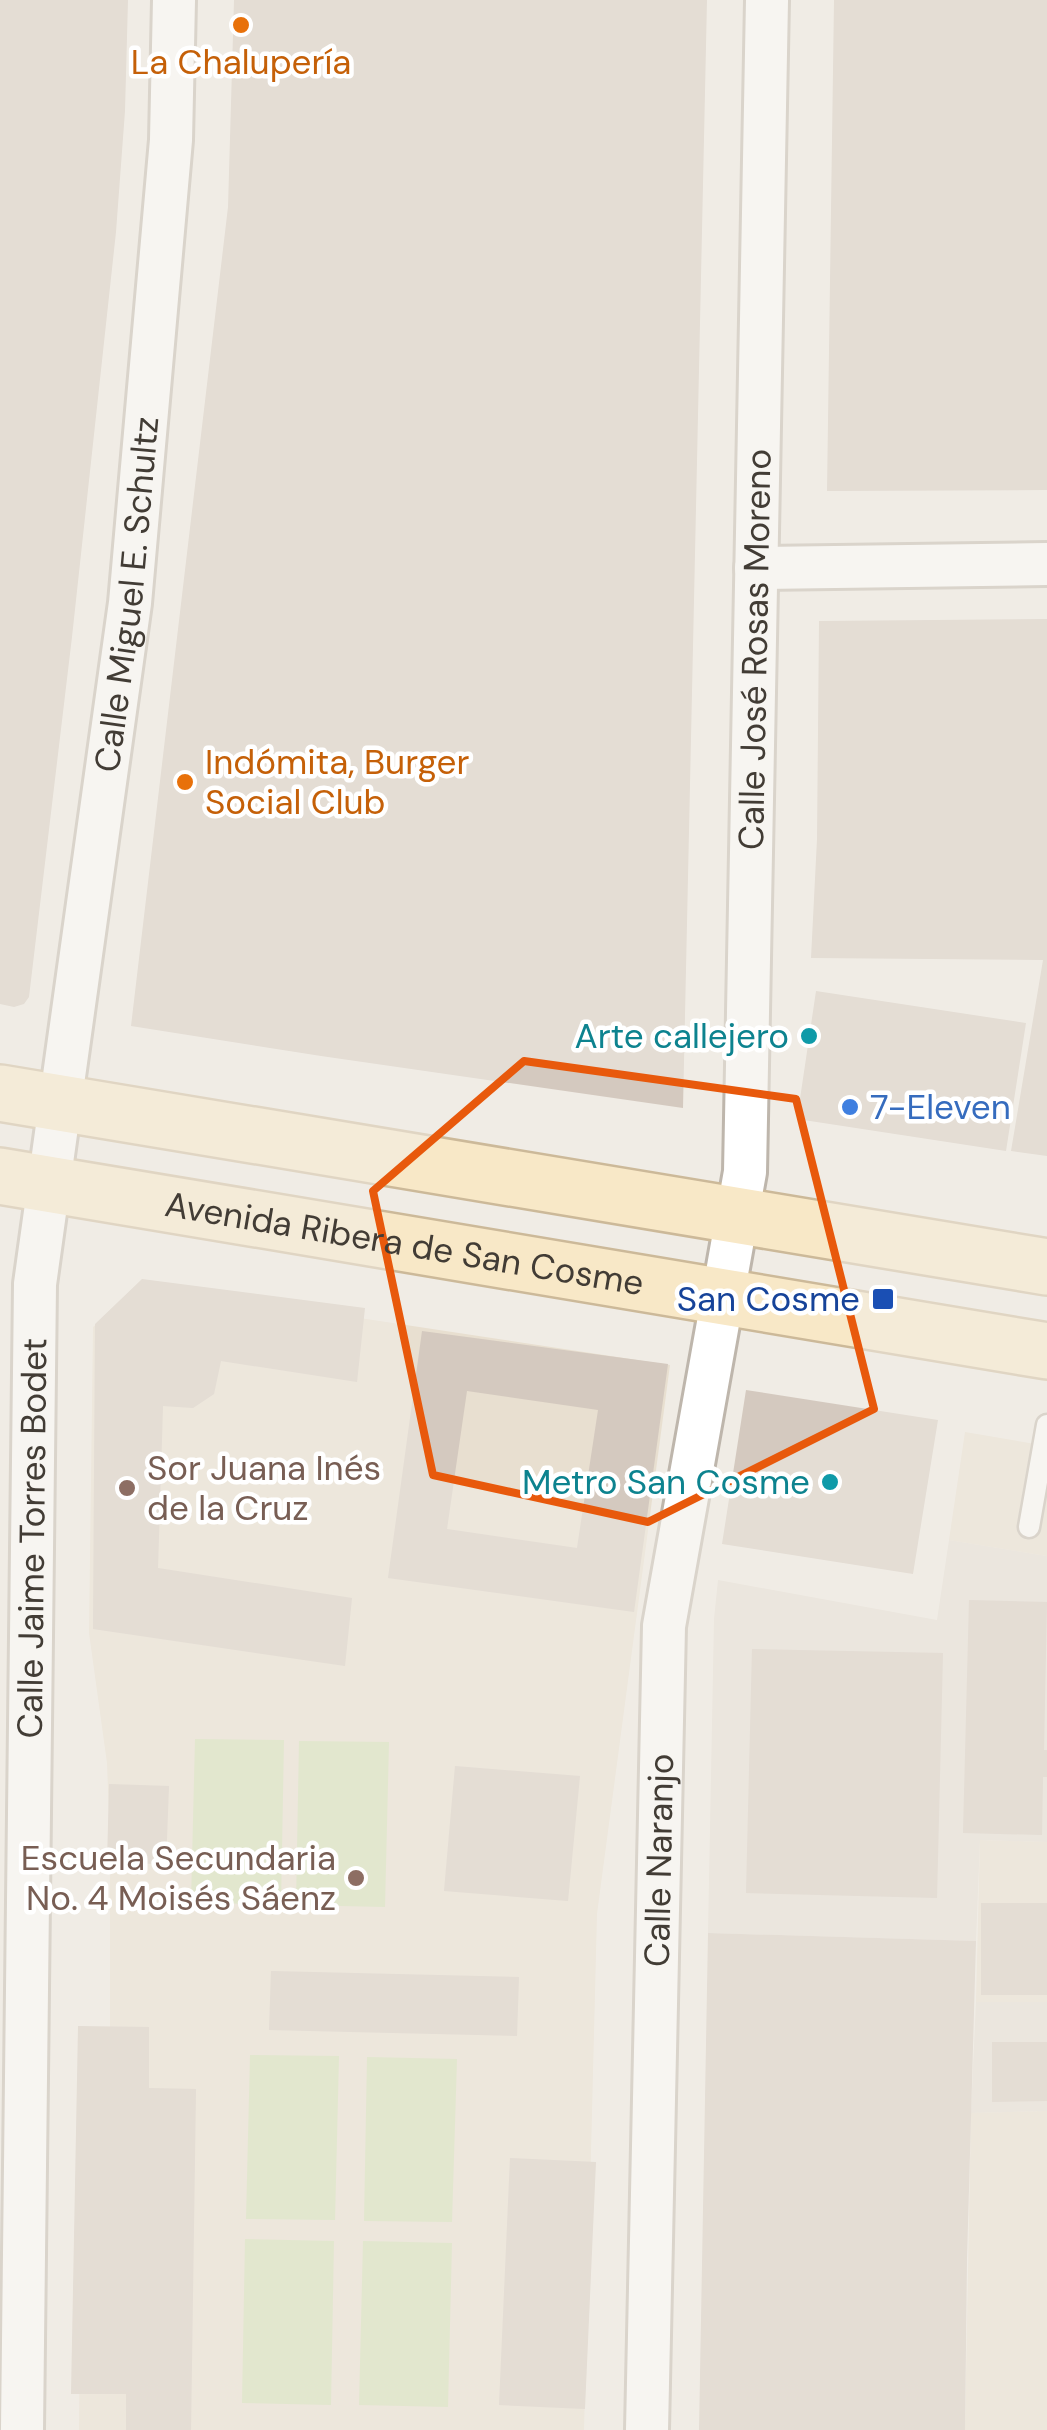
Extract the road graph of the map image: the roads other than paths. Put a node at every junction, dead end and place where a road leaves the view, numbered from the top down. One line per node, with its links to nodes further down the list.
1 (174, 0): 6 (street, Calle Miguel E. Schultz)
2 (767, 0): 4 (street, Calle José Rosas Moreno)
3 (1047, 564): 4 (street)
4 (756, 568): 8 (street, Calle José Rosas Moreno)
5 (0, 1093): 6 (main road)
6 (60, 1104): 7 (street, Calle Miguel E. Schultz); 8 (main road)
7 (25, 1180): 10 (main road, Avenida Ribera de San Cosme); 14 (street, Calle Jaime Torres Bodet)
8 (738, 1216): 9 (main road); 10 (street, Calle José Rosas Moreno)
9 (1047, 1267)
10 (723, 1297): 11 (main road, Avenida Ribera de San Cosme); 15 (street, Calle Naranjo)
11 (1047, 1351)
12 (1047, 1425): 13 (lane)
13 (1029, 1527)
14 (22, 2430)
15 (646, 2430)

